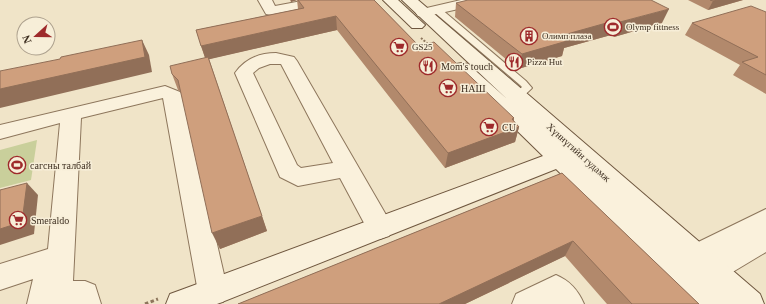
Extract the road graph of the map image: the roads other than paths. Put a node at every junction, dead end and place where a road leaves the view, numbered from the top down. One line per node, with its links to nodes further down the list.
1 (265, 0): 2 (street)
2 (331, 0)
3 (390, 0): 8 (street, Хүннүгийн гудамж)
4 (480, 0): 5 (street)
5 (421, 14): 8 (street, Хүннүгийн гудамж)
6 (72, 114): 7 (street); 15 (street); 18 (street)
7 (0, 132)
8 (569, 155): 11 (street); 13 (street, Хүннүгийн гудамж); 21 (street, Хүннүгийн гудамж)
9 (346, 168): 9 (street); 11 (street)
10 (766, 219): 13 (street)
11 (380, 228): 15 (street)
12 (766, 239): 13 (street)
13 (703, 263): 22 (street, Хүннүгийн гудамж)
14 (0, 277): 17 (street)
15 (213, 292): 16 (street)
16 (170, 301)
17 (42, 304)
18 (86, 304)
19 (527, 304): 20 (street)
20 (568, 304)
21 (715, 304)
22 (749, 304)

